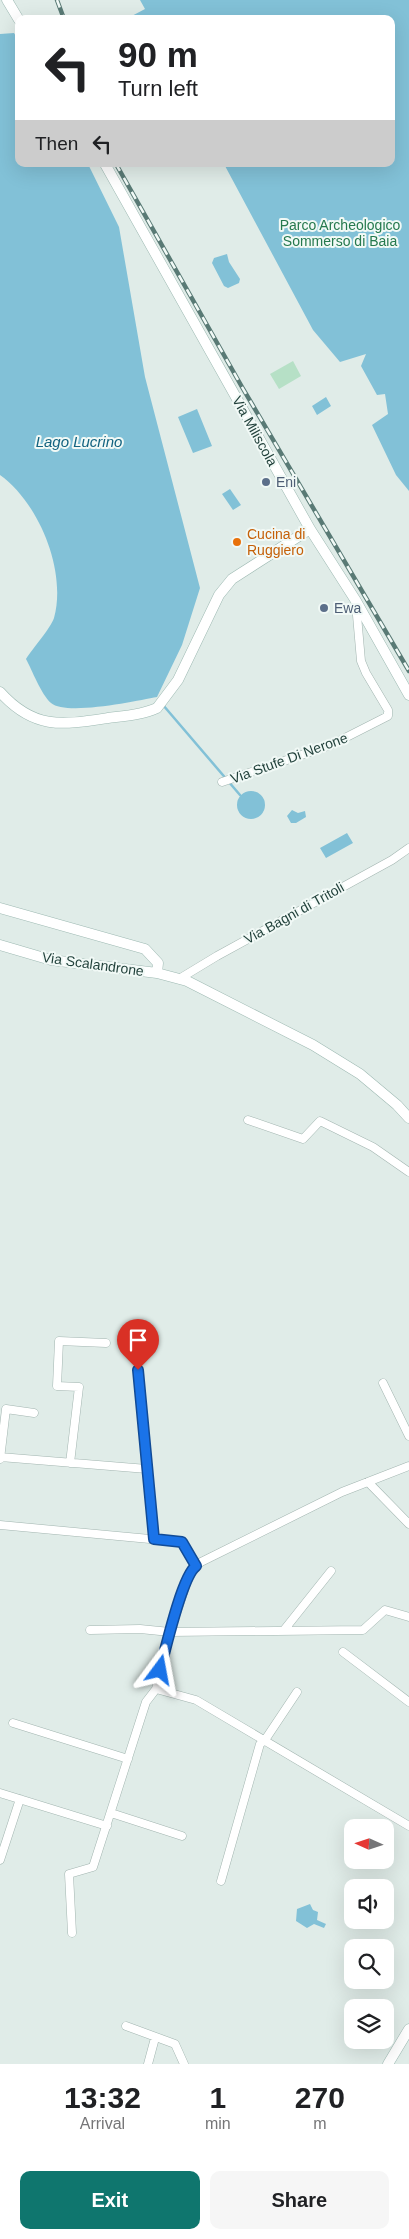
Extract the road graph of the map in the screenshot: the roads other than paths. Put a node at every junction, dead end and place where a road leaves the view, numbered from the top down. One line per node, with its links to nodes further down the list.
1 (0, 1): 2 (street)
2 (9, 3): 3 (street)
3 (16, 15)
4 (107, 167): 5 (street, Via Miliscola)
5 (310, 529): 6 (street, Via Miliscola); 9 (street)
6 (356, 602): 7 (street, Via Miliscola); 8 (street, Via Stufe Di Nerone)
7 (375, 636): 8 (street); 10 (street, Via Miliscola)
8 (359, 638): 11 (street, Via Stufe Di Nerone)
9 (0, 692)
10 (409, 695)
11 (227, 781)
12 (409, 848): 16 (street, Via Bagni di Tritoli)
13 (0, 908): 15 (street)
14 (0, 945): 15 (street, Via Scalandrone)
15 (156, 973): 16 (street, Via Scalandrone)
16 (179, 979): 17 (street, Via Scalandrone)
17 (409, 1118)
18 (248, 1120): 19 (street)
19 (409, 1172)
20 (106, 1343): 26 (street)
21 (138, 1370): 28 (street)
22 (383, 1383): 24 (street)
23 (34, 1413): 25 (street)
24 (409, 1436)
25 (0, 1458): 26 (street)
26 (70, 1463): 28 (street)
27 (409, 1466): 29 (street)
28 (147, 1469): 32 (street)
29 (368, 1482): 30 (street); 33 (street)
30 (409, 1524)
31 (0, 1526): 32 (street)
32 (154, 1539): 33 (street)
33 (196, 1566): 38 (street)
34 (331, 1571): 37 (street)
35 (409, 1617): 37 (street)
36 (90, 1630): 38 (street)
37 (284, 1630): 38 (street)
38 (170, 1632): 40 (street)
39 (343, 1652): 42 (street)
40 (156, 1689): 44 (street); 45 (street)
41 (297, 1692): 44 (street)
42 (409, 1702)
43 (13, 1723): 45 (street)
44 (265, 1740): 50 (street); 53 (street)
45 (128, 1759): 48 (street)
46 (0, 1793): 47 (street)
47 (20, 1799): 49 (street); 52 (street)
48 (111, 1813): 49 (street); 51 (street)
49 (107, 1826): 54 (street)
50 (409, 1826)
51 (182, 1836)
52 (0, 1860)
53 (221, 1881)
54 (72, 1933)
55 (126, 2026): 57 (street)
56 (409, 2029): 60 (street)
57 (155, 2038): 58 (street); 59 (street)
58 (148, 2064)
59 (184, 2064)
60 (388, 2064)

